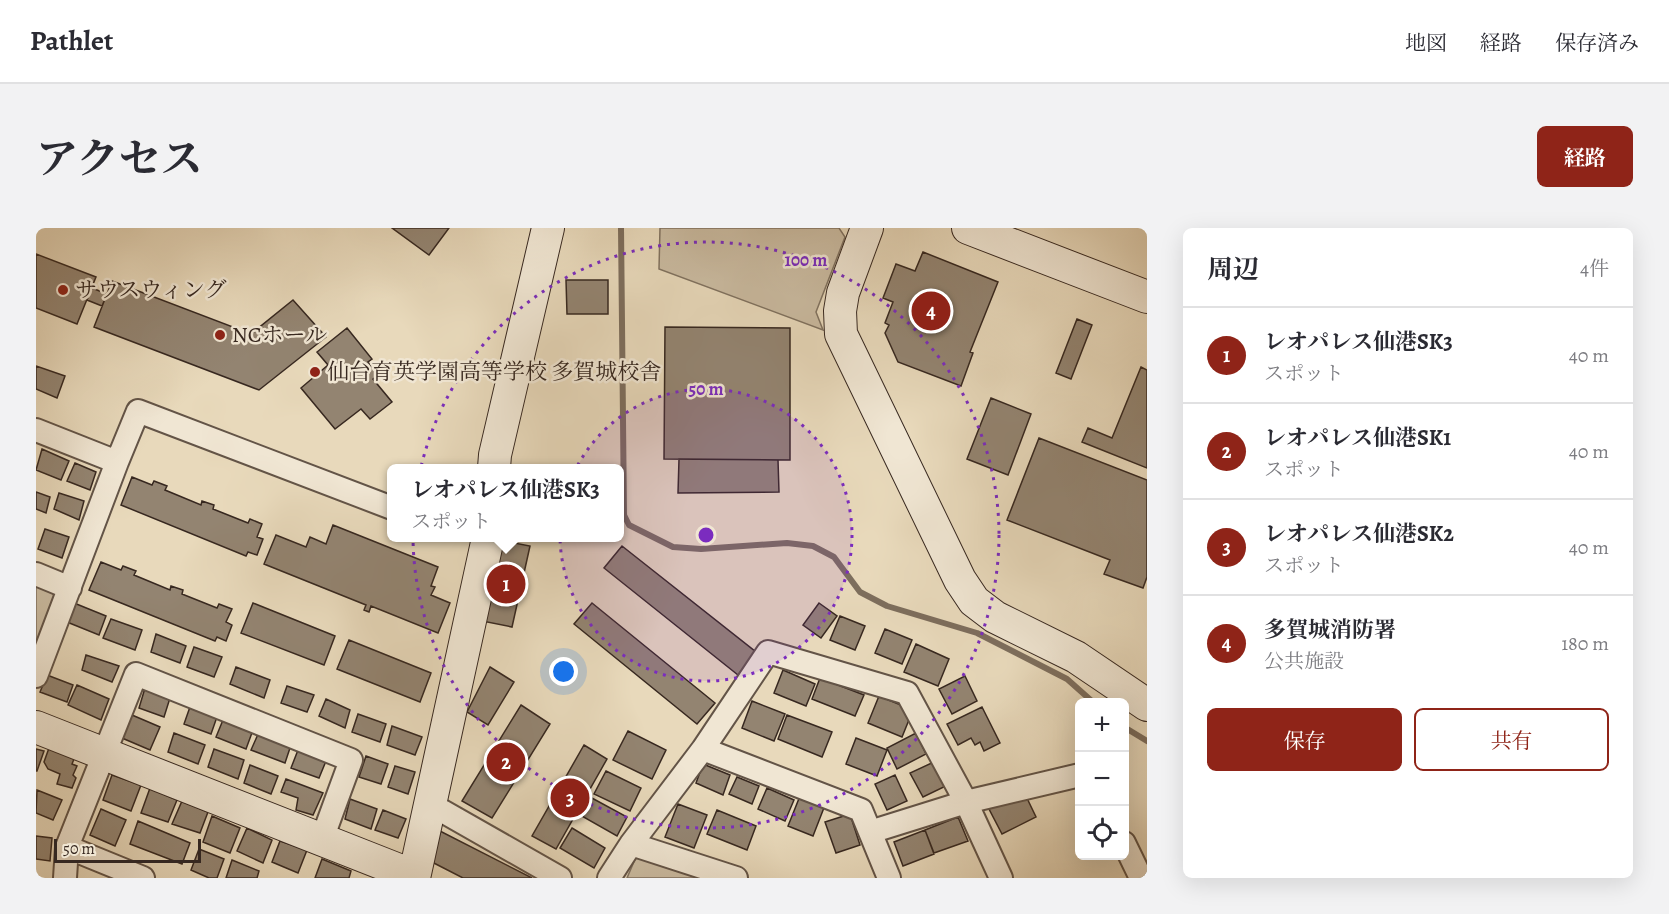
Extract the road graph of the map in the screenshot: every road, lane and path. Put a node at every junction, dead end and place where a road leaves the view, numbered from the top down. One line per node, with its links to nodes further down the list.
1 (548, 228): 7 (street)
2 (867, 228): 13 (street)
3 (969, 228): 4 (street)
4 (1147, 297)
5 (36, 430): 6 (street)
6 (117, 462): 8 (street); 11 (street)
7 (494, 464)
8 (387, 506)
9 (481, 542): 19 (street)
10 (36, 574): 11 (street)
11 (70, 588): 12 (street)
12 (36, 676)
13 (1147, 705)
14 (36, 727): 16 (street)
15 (703, 749): 18 (street); 20 (street); 22 (street)
16 (104, 753): 21 (street); 21 (street); 23 (street)
17 (1075, 775): 18 (street)
18 (966, 802): 20 (street); 32 (street)
19 (430, 804): 25 (street); 28 (street)
20 (870, 832): 31 (street)
21 (322, 839): 25 (street)
22 (631, 844): 29 (street); 30 (street)
23 (67, 847): 26 (street); 27 (street)
24 (1129, 852): 33 (street)
25 (414, 877)
26 (64, 878)
27 (143, 878)
28 (560, 878)
29 (609, 878)
30 (736, 878)
31 (889, 878)
32 (1001, 878)
33 (1141, 878)

